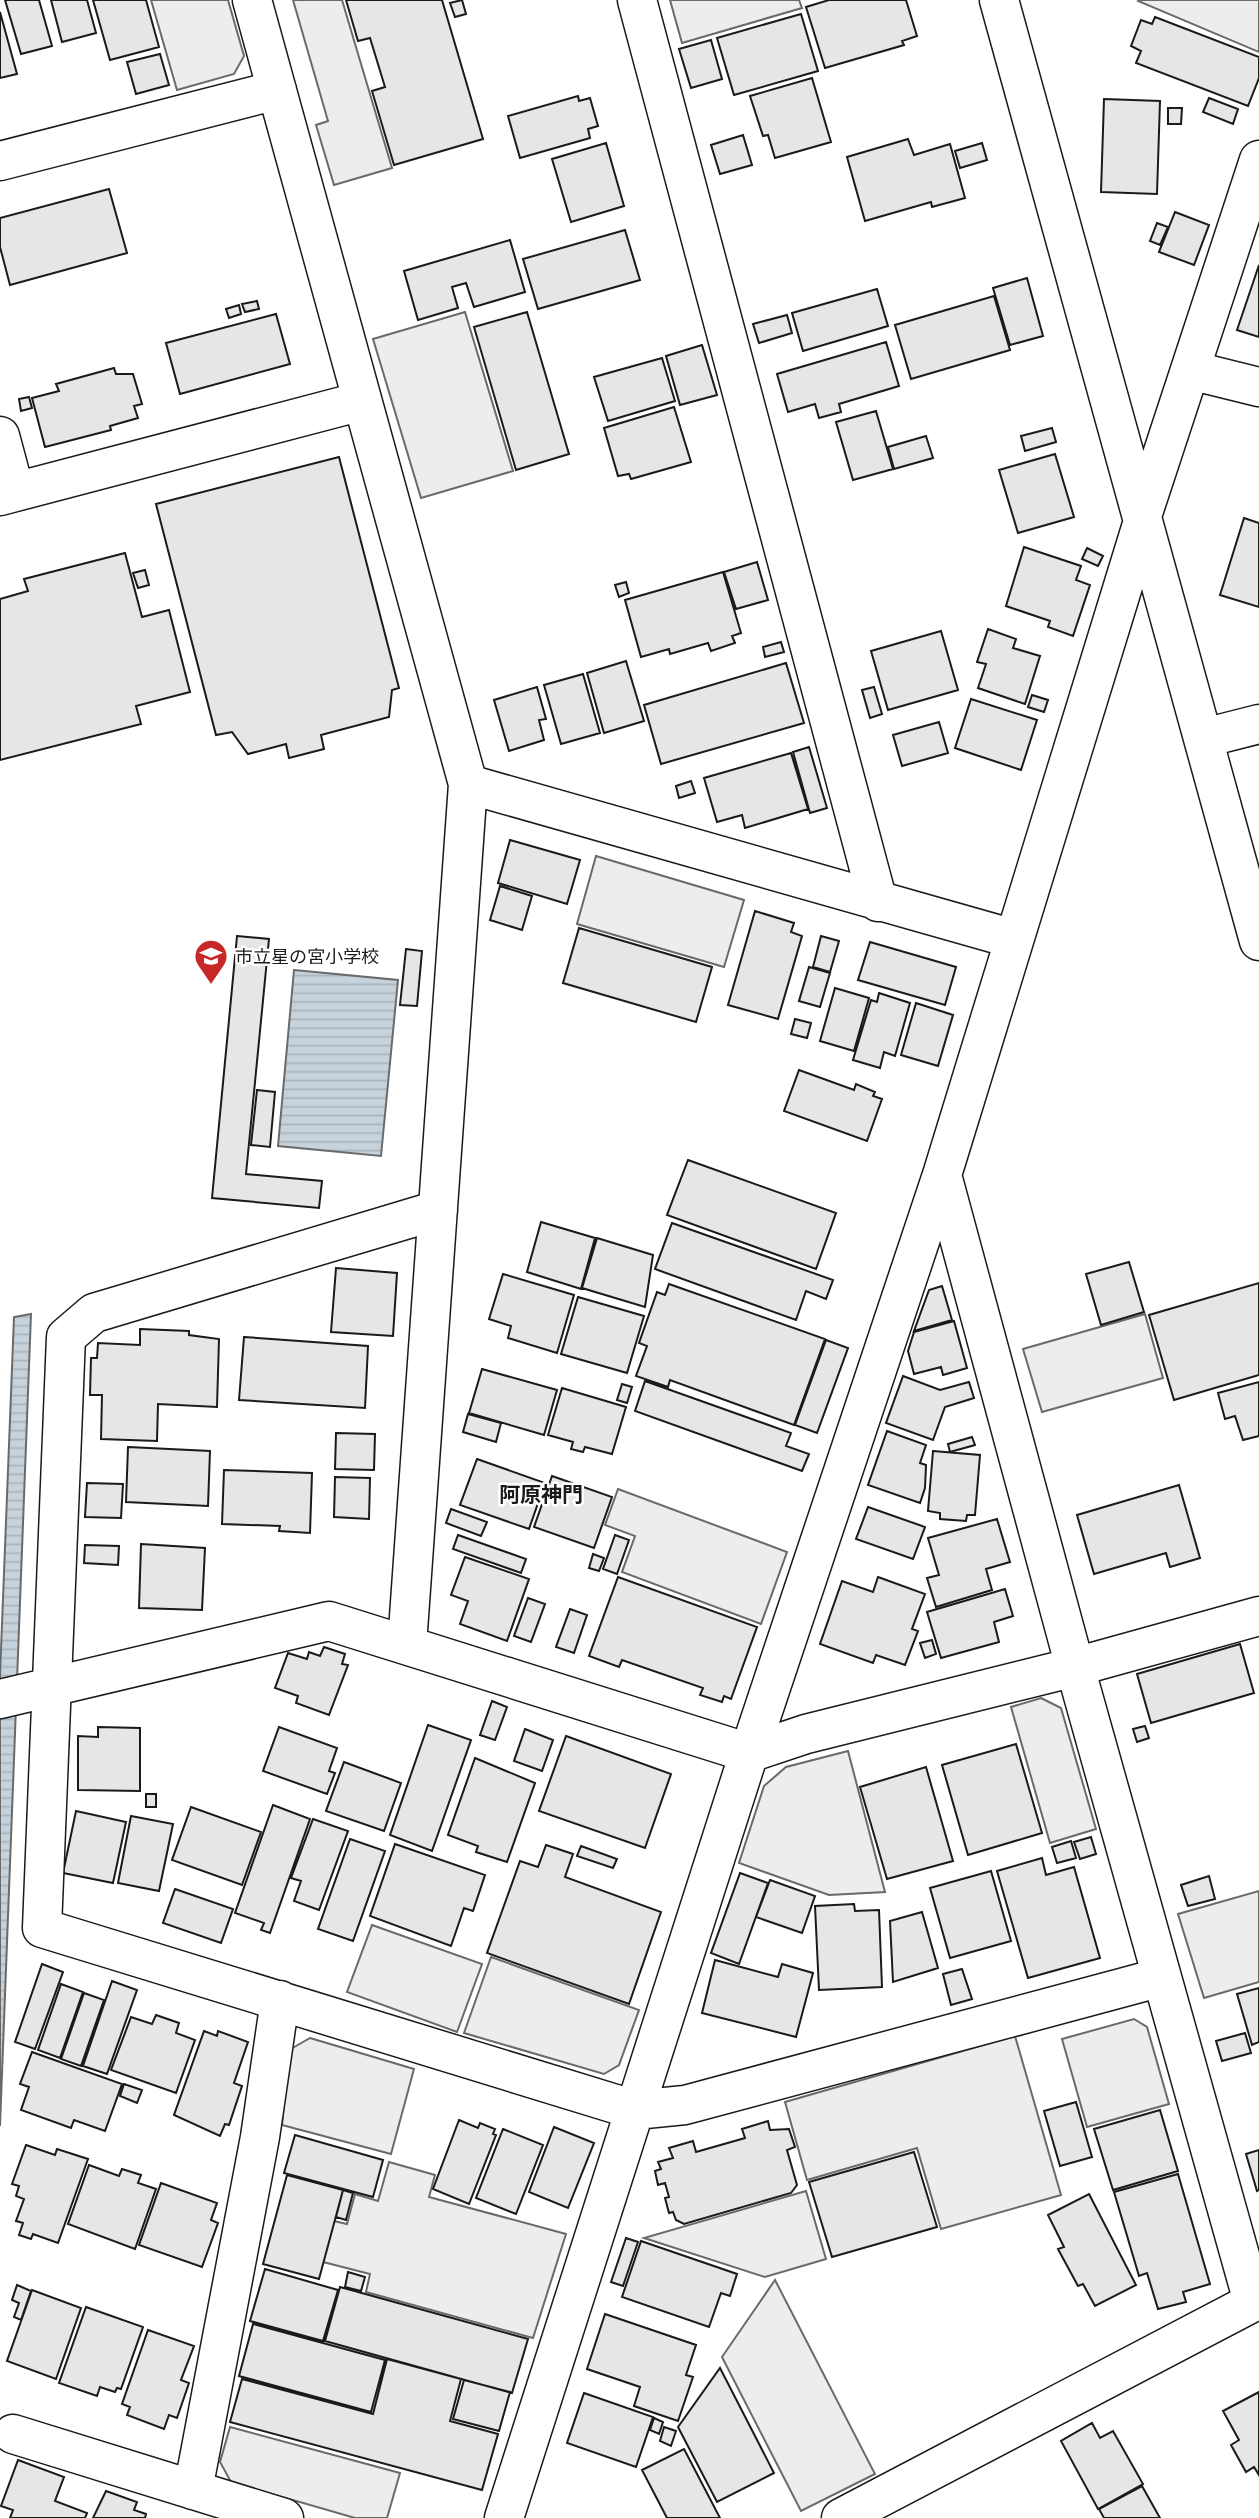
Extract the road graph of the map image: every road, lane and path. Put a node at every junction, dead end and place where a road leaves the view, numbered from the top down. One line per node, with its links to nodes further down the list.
1 (252, 0): 4 (street)
2 (637, 0): 16 (street)
3 (999, 0): 12 (street)
4 (276, 90): 6 (street); 9 (street)
5 (1259, 160): 7 (street)
6 (0, 161)
7 (1190, 370): 8 (street); 12 (street)
8 (1259, 387)
9 (362, 401): 11 (street); 15 (street)
10 (0, 436): 11 (street)
11 (8, 494)
12 (1143, 519): 14 (street); 17 (street)
13 (1259, 724): 14 (street)
14 (1204, 737): 18 (street)
15 (468, 784): 16 (street); 20 (street)
16 (878, 902): 17 (street)
17 (1014, 939): 19 (street)
18 (1259, 941)
19 (942, 1175): 23 (street); 26 (street)
20 (438, 1210): 22 (street); 24 (street)
21 (1259, 1616): 23 (street)
22 (407, 1645): 24 (street); 26 (street)
23 (1075, 1667): 26 (street); 27 (street)
24 (46, 1686): 25 (street); 28 (street)
25 (0, 1699)
26 (749, 1753): 29 (street)
27 (1162, 1977): 29 (street); 30 (street)
28 (280, 2000): 29 (street); 32 (street)
29 (635, 2109): 34 (street)
30 (1256, 2301): 35 (street)
31 (13, 2434): 32 (street)
32 (193, 2490): 33 (street)
33 (284, 2518)
34 (504, 2518)
35 (841, 2518)

